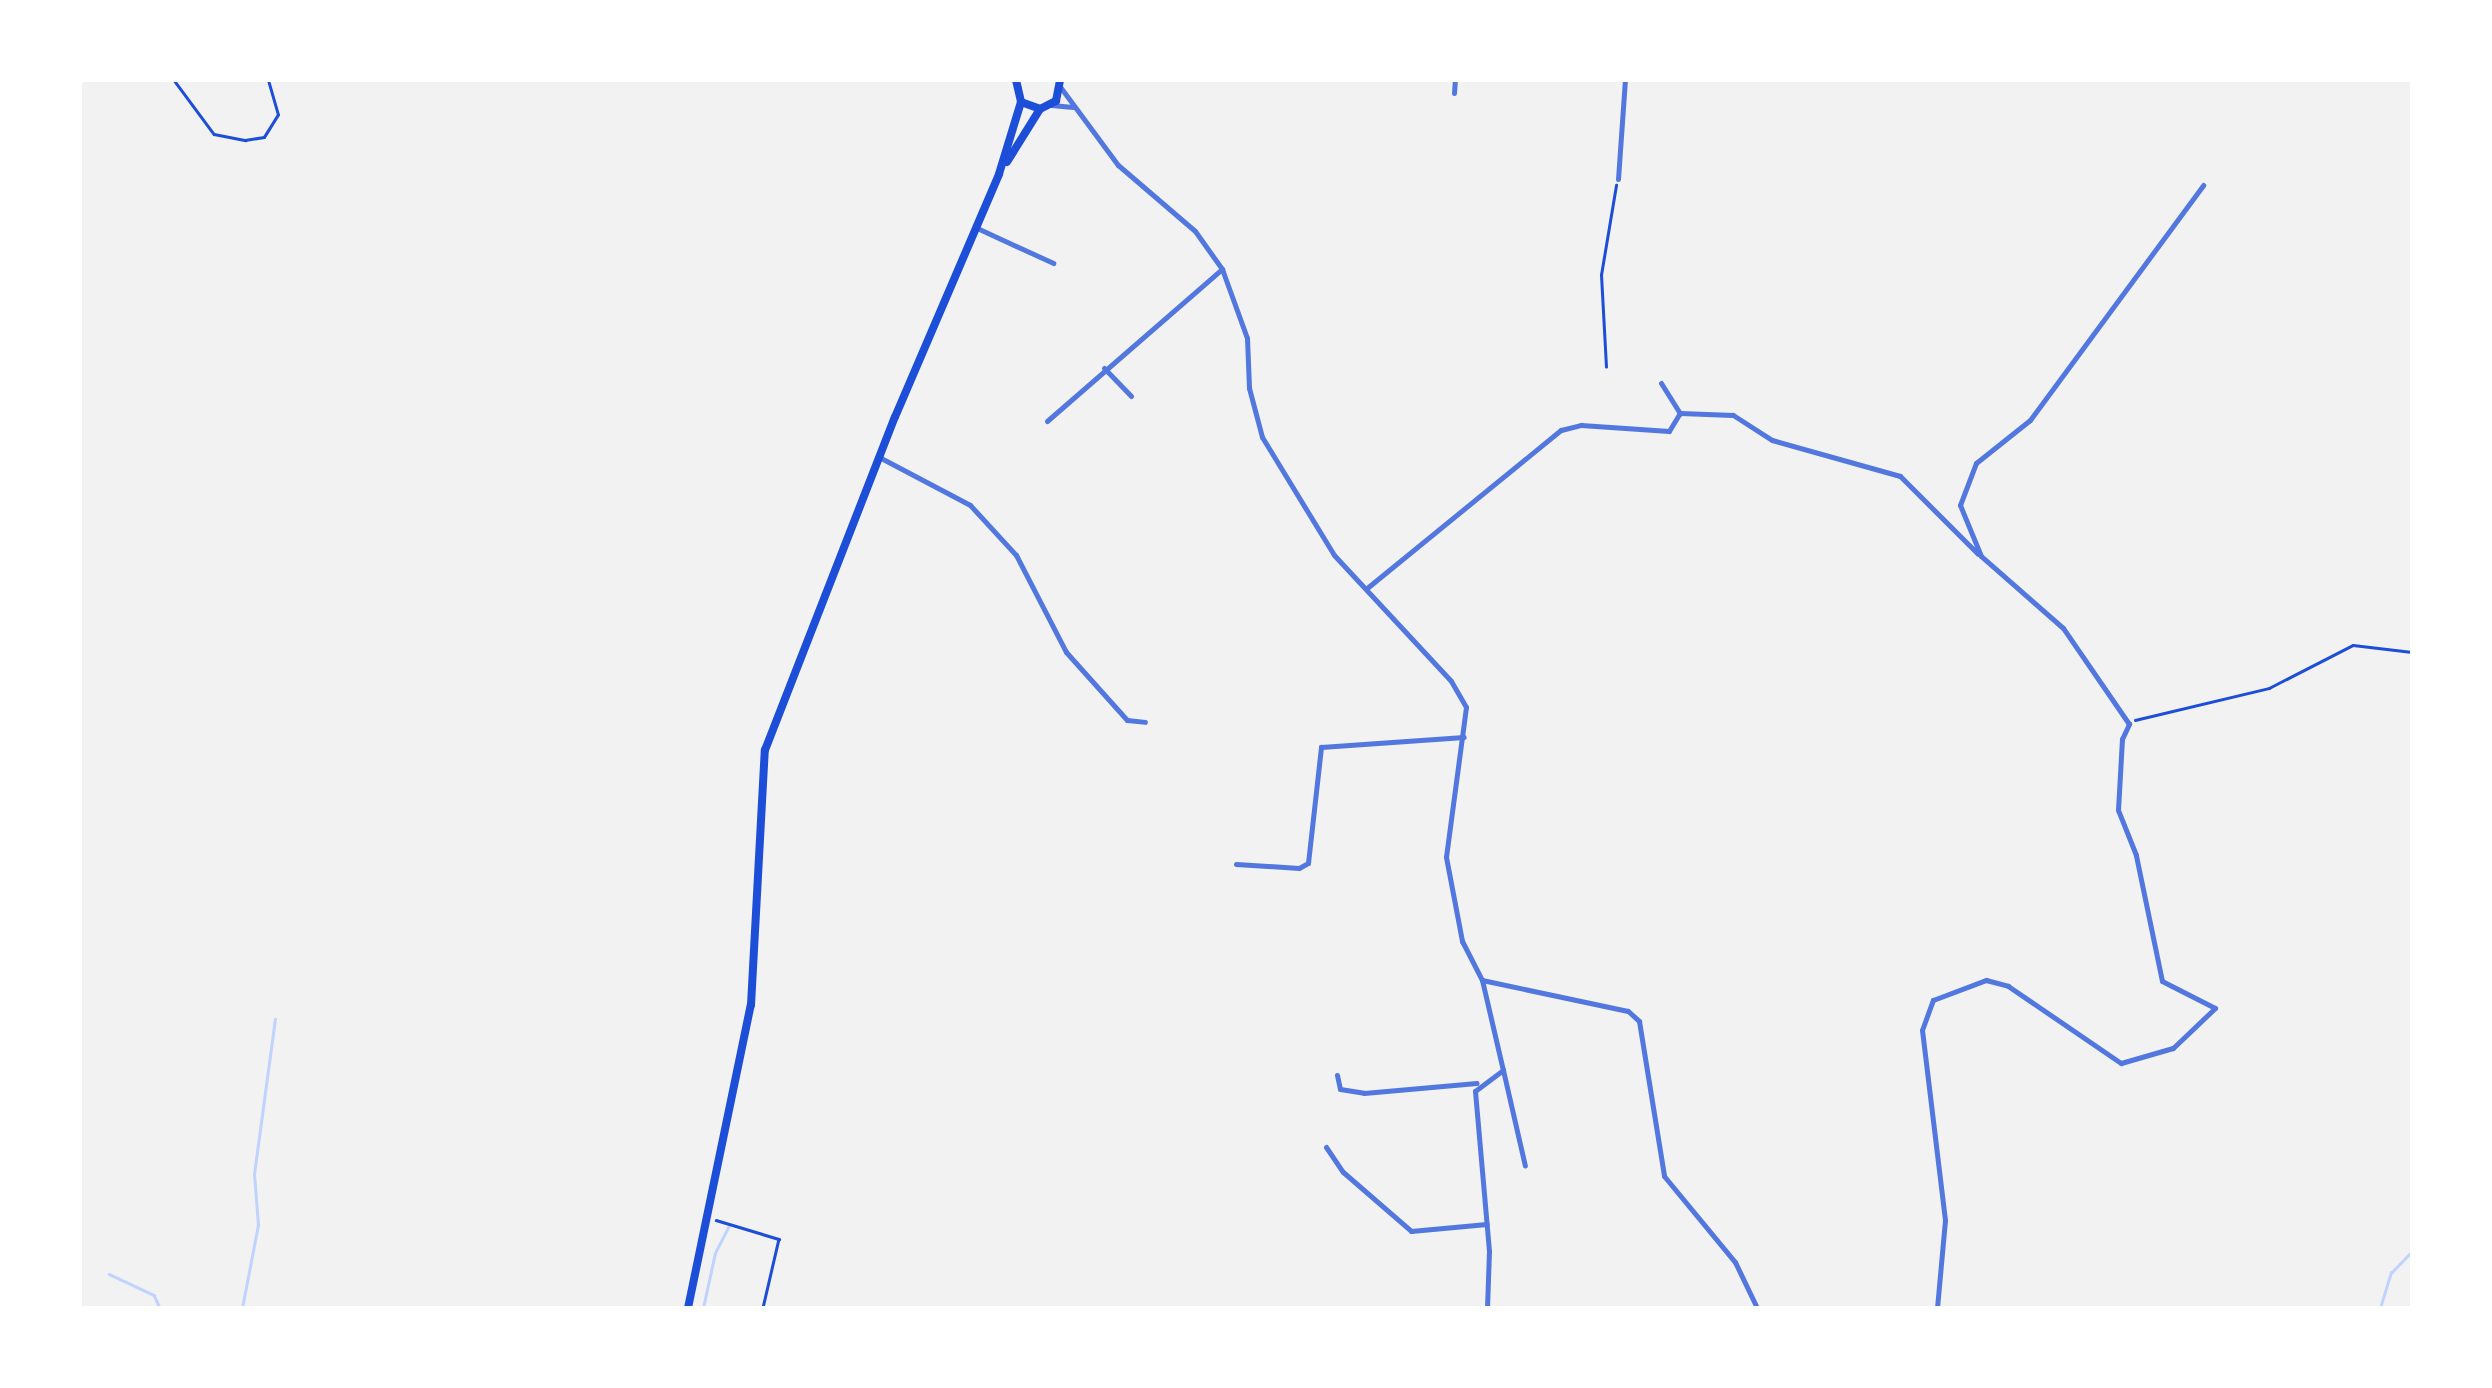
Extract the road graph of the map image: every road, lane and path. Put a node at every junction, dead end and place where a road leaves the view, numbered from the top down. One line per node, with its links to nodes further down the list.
1 (174, 80): 2 (path)
2 (268, 80)
3 (1016, 80): 8 (main road)
4 (1455, 80): 7 (street)
5 (1626, 80): 13 (street)
6 (1060, 84): 9 (main road); 10 (street)
7 (1454, 94)
8 (1021, 102): 11 (main road); 12 (main road)
9 (1051, 105): 10 (street); 11 (main road)
10 (1073, 106): 17 (street)
11 (1040, 109): 12 (main road)
12 (999, 174): 15 (main road)
13 (1618, 179): 18 (path)
14 (2202, 186): 25 (street)
15 (975, 227): 16 (street); 24 (main road)
16 (1053, 263)
17 (1222, 269): 19 (street); 26 (street)
18 (1606, 367)
19 (1104, 368): 21 (street); 23 (street)
20 (1662, 383): 22 (street)
21 (1131, 396)
22 (1680, 413): 25 (street); 26 (street)
23 (1047, 421)
24 (879, 458): 28 (street); 38 (main road)
25 (1981, 556): 29 (street)
26 (1367, 588): 30 (street)
27 (2412, 652): 29 (path)
28 (1145, 722)
29 (2130, 724): 44 (street)
30 (1464, 736): 31 (street); 32 (street)
31 (1236, 864)
32 (1482, 980): 33 (street); 43 (street)
33 (1503, 1070): 35 (street); 37 (street)
34 (1336, 1075): 35 (street)
35 (1480, 1083): 39 (street)
36 (1326, 1147): 39 (street)
37 (1525, 1166)
38 (710, 1218): 40 (main road); 41 (path)
39 (1487, 1224): 42 (street)
40 (688, 1308)
41 (763, 1308)
42 (1486, 1308)
43 (1757, 1308)
44 (1937, 1308)

